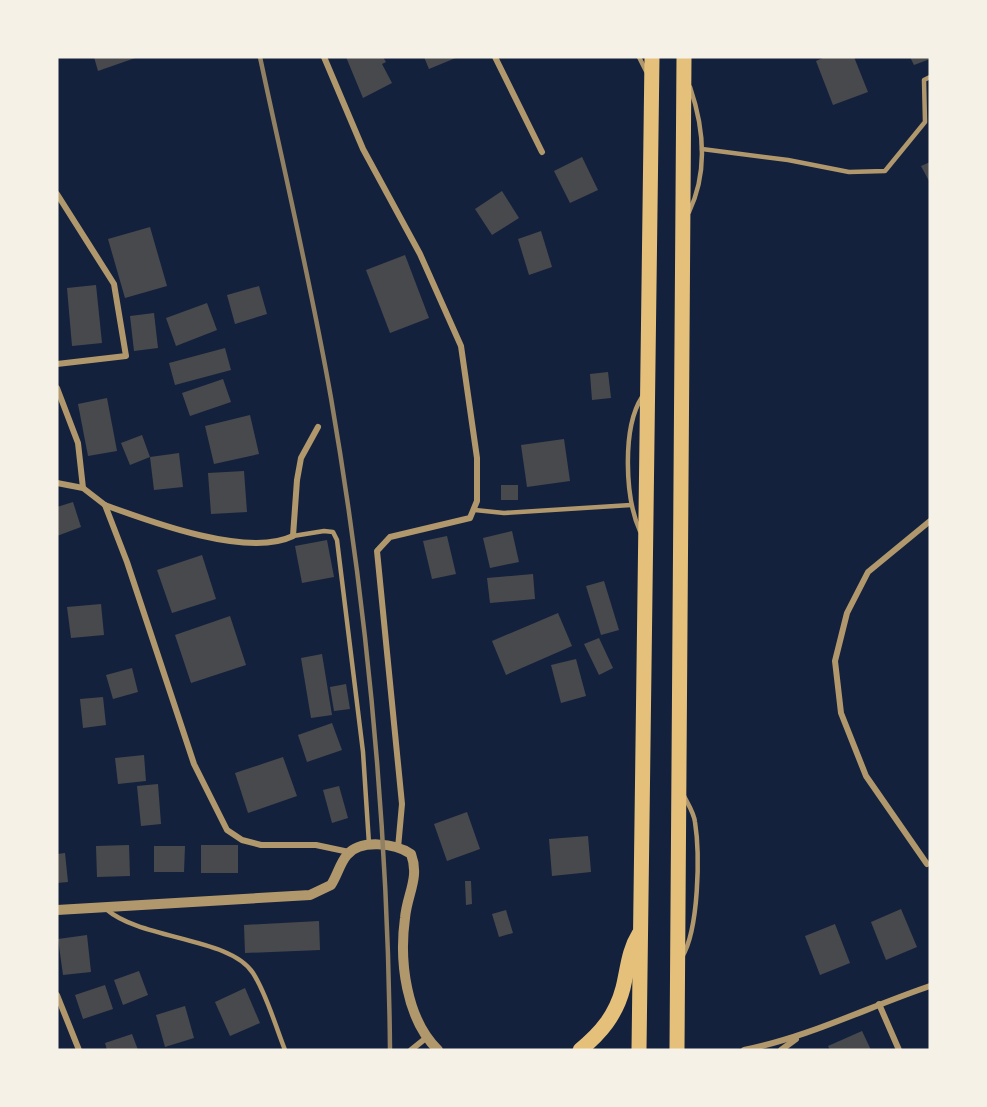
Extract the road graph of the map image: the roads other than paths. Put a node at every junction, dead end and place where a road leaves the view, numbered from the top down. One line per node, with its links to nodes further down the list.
1 (324, 57): 20 (street)
2 (495, 57): 9 (street)
3 (639, 57): 7 (lane)
4 (652, 57): 7 (main road)
5 (684, 64): 8 (lane); 11 (main road)
6 (930, 77): 8 (lane)
7 (652, 81): 14 (main road)
8 (702, 149): 11 (lane)
9 (542, 152)
10 (57, 194): 12 (street)
11 (683, 226): 42 (main road)
12 (57, 364)
13 (57, 388): 17 (street)
14 (647, 389): 19 (lane); 23 (main road)
15 (318, 427): 22 (street)
16 (57, 483): 17 (street)
17 (82, 488): 18 (street)
18 (105, 505): 22 (street); 26 (street)
19 (630, 505): 20 (lane); 23 (lane)
20 (475, 510): 25 (street)
21 (930, 521): 27 (street)
22 (293, 536): 24 (lane)
23 (645, 540): 30 (main road)
24 (369, 845): 25 (street); 26 (street)
25 (398, 848): 35 (street)
26 (349, 852): 28 (street)
27 (929, 865)
28 (104, 907): 29 (street); 37 (lane)
29 (57, 910)
30 (640, 931): 40 (main road); 41 (main road)
31 (930, 986): 33 (street)
32 (57, 995): 36 (street)
33 (879, 1004): 34 (street); 45 (street)
34 (802, 1035): 43 (street); 44 (street)
35 (426, 1038): 38 (street); 39 (street)
36 (79, 1050)
37 (285, 1050)
38 (411, 1050)
39 (438, 1050)
40 (580, 1050)
41 (639, 1050)
42 (677, 1050)
43 (744, 1050)
44 (781, 1050)
45 (899, 1050)

